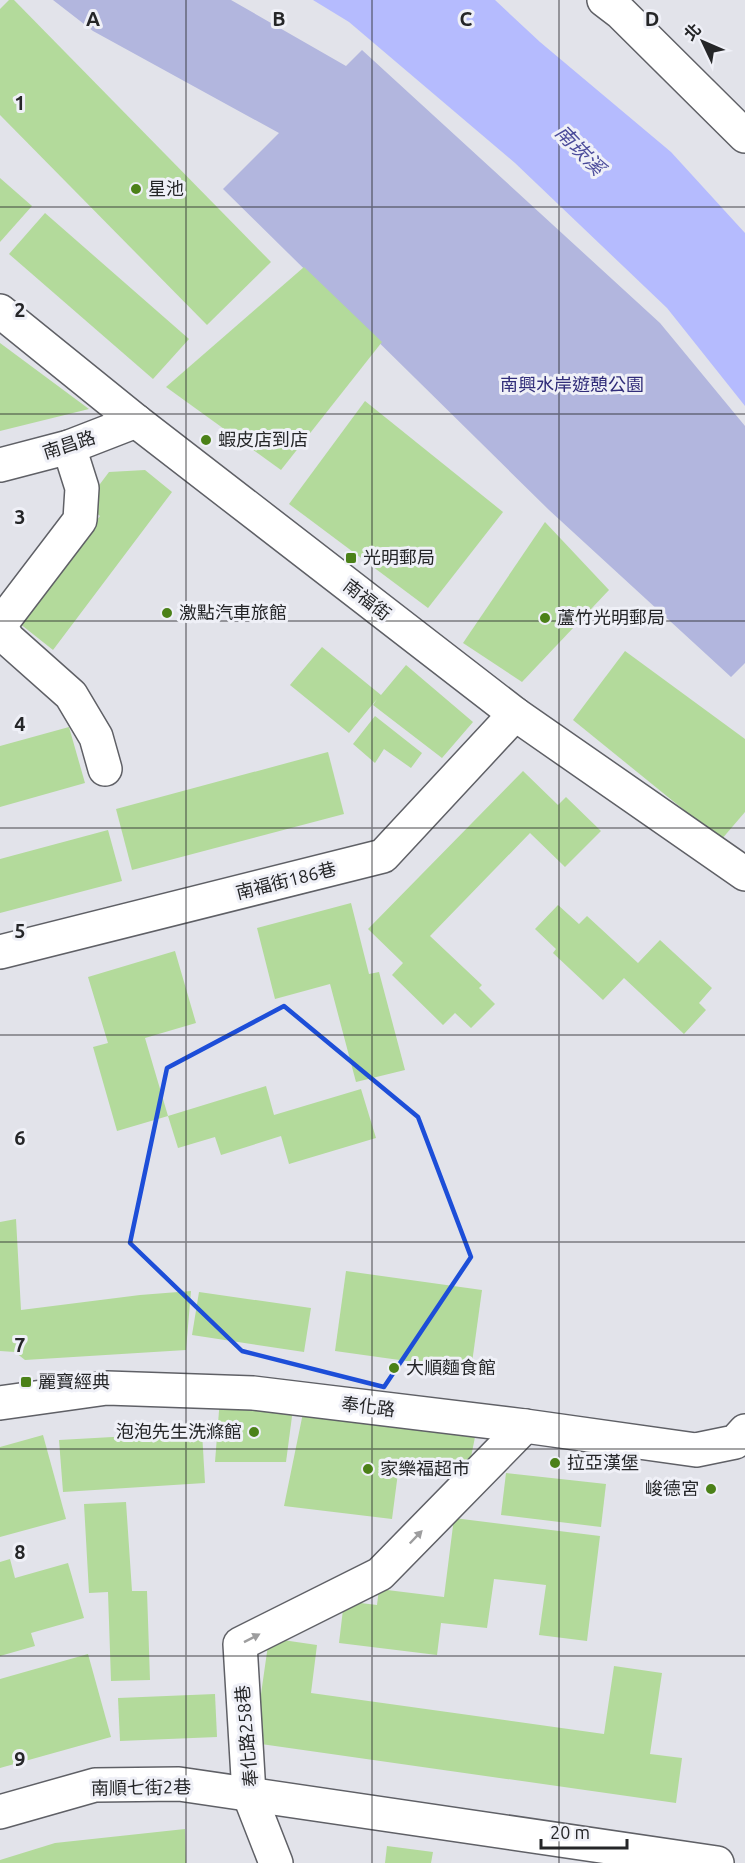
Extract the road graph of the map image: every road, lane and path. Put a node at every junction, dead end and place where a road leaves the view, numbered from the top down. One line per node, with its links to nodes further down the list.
1 (604, 0): 2 (street)
2 (745, 136)
3 (0, 311): 4 (street, 南福街)
4 (136, 421): 5 (street, 南昌路); 8 (street, 南福街)
5 (69, 447): 6 (street, 南昌路); 7 (street)
6 (0, 465)
7 (0, 626): 9 (street)
8 (515, 714): 10 (street, 南福街); 11 (street, 南福街186巷)
9 (105, 769)
10 (745, 874)
11 (0, 952)
12 (0, 1403): 13 (street, 奉化路)
13 (525, 1426): 14 (street, 奉化路); 15 (street, 奉化路258巷, one-way to 13)
14 (740, 1436)
15 (249, 1794): 16 (street, 南順七街2巷); 17 (street); 18 (street, 奉化路258巷)
16 (0, 1812)
17 (276, 1863)
18 (717, 1863)

